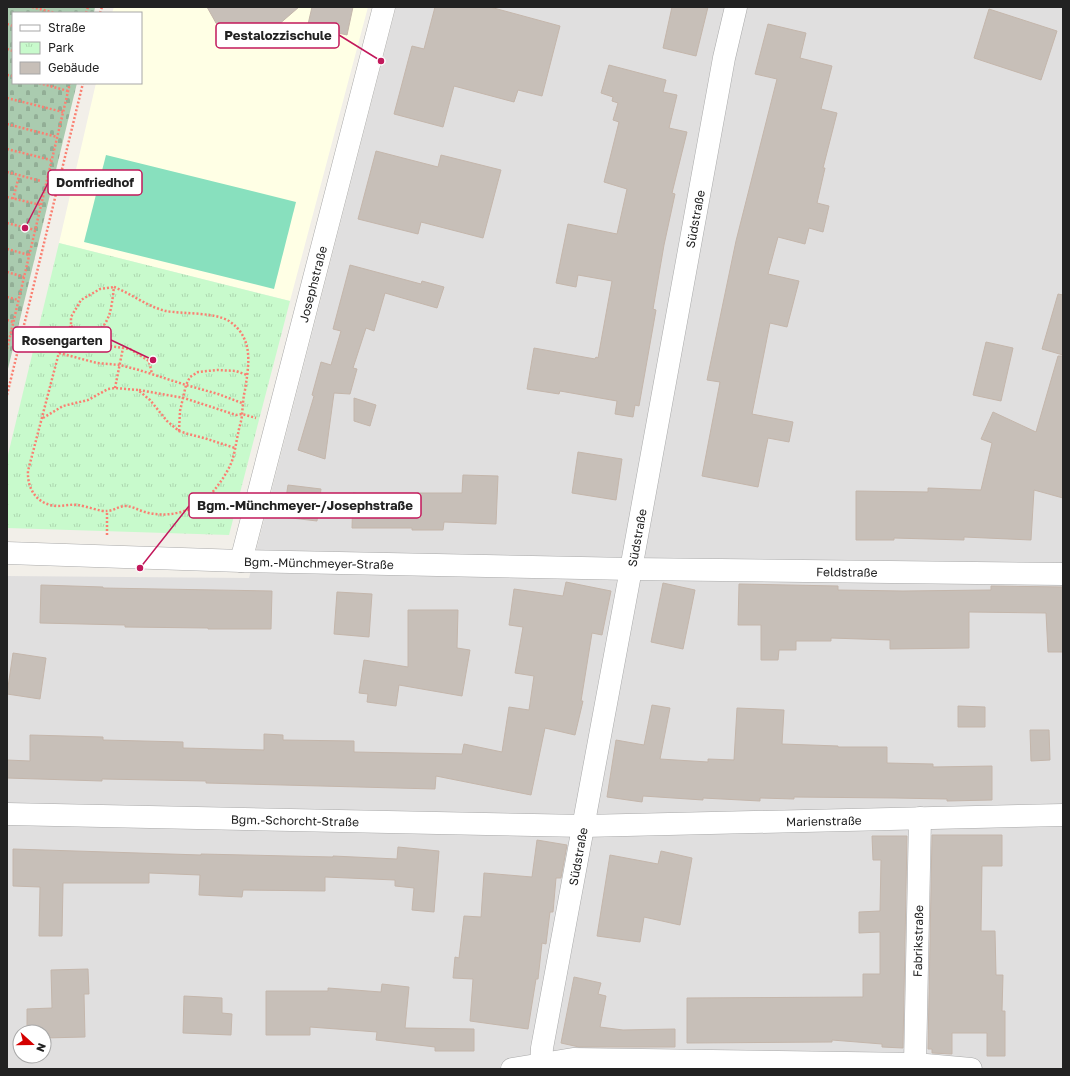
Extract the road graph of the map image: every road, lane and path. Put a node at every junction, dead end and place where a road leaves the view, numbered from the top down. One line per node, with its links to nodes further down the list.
1 (32, 7): 4 (path)
2 (384, 7): 49 (street, Josephstraße)
3 (736, 7): 56 (street, Südstraße)
4 (51, 12)
5 (43, 84): 8 (path)
6 (70, 84): 8 (path)
7 (83, 84): 44 (path)
8 (68, 90): 10 (path)
9 (7, 98): 10 (path)
10 (63, 112): 12 (path)
11 (7, 124): 12 (path)
12 (57, 137): 14 (path)
13 (7, 149): 14 (path)
14 (51, 160): 20 (path)
15 (7, 172): 16 (path)
16 (19, 176): 17 (path); 19 (path)
17 (41, 181)
18 (7, 197): 19 (path)
19 (13, 199): 20 (path)
20 (41, 205): 22 (path)
21 (7, 223): 22 (path)
22 (35, 230): 24 (path)
23 (7, 249): 24 (path)
24 (29, 254): 26 (path)
25 (7, 272): 26 (path)
26 (24, 277): 29 (path)
27 (114, 287): 32 (path); 33 (path); 40 (path)
28 (7, 297): 29 (path)
29 (18, 300): 31 (path)
30 (7, 320): 31 (path)
31 (14, 322): 34 (path)
32 (71, 326): 33 (path); 37 (path)
33 (92, 338): 35 (path)
34 (8, 344): 36 (path)
35 (123, 348): 38 (path); 39 (path)
36 (7, 350)
37 (59, 353): 38 (path); 48 (path)
38 (120, 365): 39 (path); 42 (path)
39 (152, 374): 41 (path)
40 (247, 375): 41 (path); 46 (path)
41 (186, 386): 45 (path); 46 (path)
42 (116, 388): 43 (path); 48 (path)
43 (138, 390): 45 (path); 50 (path)
44 (7, 395)
45 (184, 398): 47 (path); 50 (path)
46 (242, 403): 47 (path)
47 (242, 414): 49 (path); 51 (path)
48 (42, 418): 52 (path)
49 (277, 423): 55 (street, Josephstraße)
50 (180, 430): 51 (path)
51 (235, 448): 52 (path)
52 (107, 511): 53 (path)
53 (107, 536)
54 (7, 553): 55 (street, Bgm.-Münchmeyer-Straße)
55 (240, 560): 56 (street, Bgm.-Münchmeyer-Straße)
56 (632, 569): 57 (street, Feldstraße); 61 (street, Südstraße)
57 (1063, 574)
58 (7, 814): 61 (street, Bgm.-Schorcht-Straße)
59 (1063, 815): 60 (street, Marienstraße)
60 (920, 818): 61 (street, Marienstraße); 62 (street, Fabrikstraße)
61 (584, 826): 63 (street, Südstraße)
62 (915, 1064): 63 (street); 65 (street)
63 (541, 1066): 64 (street)
64 (512, 1069)
65 (971, 1069)

